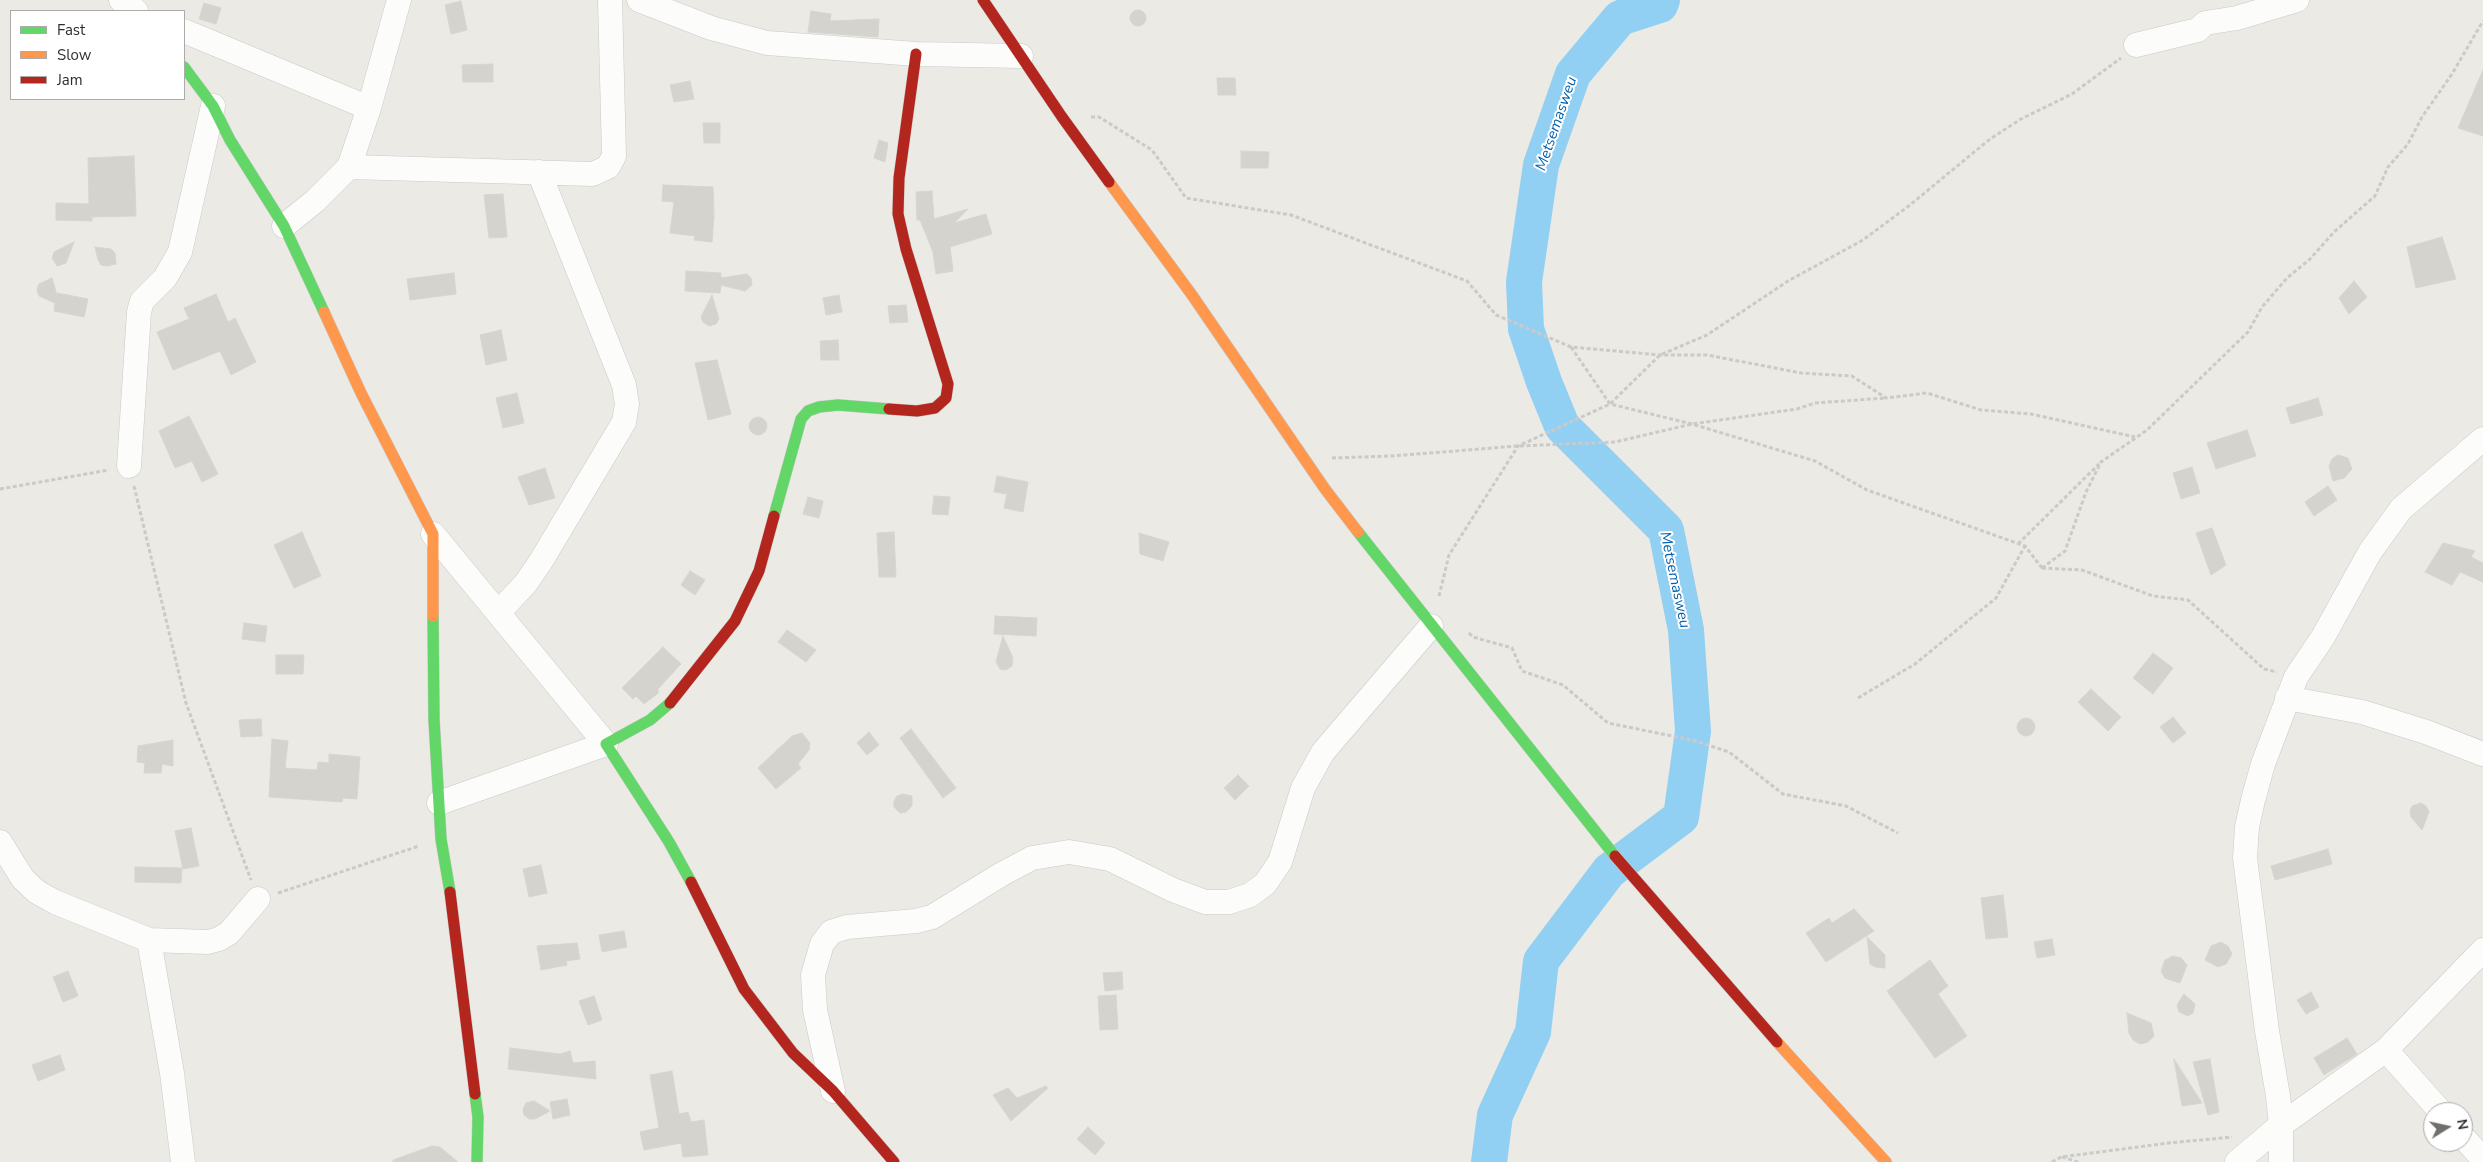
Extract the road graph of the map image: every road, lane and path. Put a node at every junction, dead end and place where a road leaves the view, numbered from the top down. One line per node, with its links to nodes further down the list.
1 (122, 0): 7 (street)
2 (400, 0): 15 (street)
3 (610, 0): 18 (street)
4 (639, 0): 11 (street)
5 (983, 0): 12 (street)
6 (2297, 0): 10 (street)
7 (135, 10)
8 (2483, 21): 25 (path)
9 (185, 31): 15 (street)
10 (2136, 45): 21 (path)
11 (916, 54): 12 (street); 41 (street)
12 (1021, 56): 16 (street)
13 (185, 68): 14 (street)
14 (213, 106): 19 (street); 30 (street)
15 (368, 108): 17 (street)
16 (1062, 117): 20 (path); 28 (street)
17 (349, 167): 18 (street); 19 (street)
18 (539, 172): 36 (street)
19 (284, 226): 32 (street)
20 (1572, 348): 21 (path); 23 (path)
21 (1660, 355): 22 (path); 23 (path)
22 (1886, 398): 24 (path); 25 (path)
23 (1610, 404): 24 (path); 27 (path)
24 (1692, 424): 27 (path); 33 (path)
25 (2135, 437): 29 (path)
26 (2483, 439): 39 (street)
27 (1518, 446): 28 (path); 37 (path)
28 (1303, 458): 37 (street)
29 (2101, 462): 33 (path); 35 (path)
30 (129, 466): 31 (path); 47 (path)
31 (0, 489)
32 (433, 534): 36 (street); 43 (street)
33 (2018, 544): 34 (path)
34 (2025, 546): 35 (path); 40 (path)
35 (2042, 568): 39 (path)
36 (498, 613): 41 (street)
37 (1432, 626): 51 (street); 60 (street)
38 (1466, 631): 44 (path)
39 (2292, 687): 42 (street); 53 (street)
40 (1858, 698)
41 (606, 744): 43 (street); 51 (street)
42 (2483, 754)
43 (439, 802): 45 (street)
44 (1898, 832)
45 (441, 839): 47 (path); 58 (street)
46 (0, 842): 48 (street)
47 (258, 900): 48 (street)
48 (149, 940): 57 (street)
49 (2483, 950): 50 (street)
50 (2386, 1050): 52 (street); 53 (street)
51 (834, 1090): 59 (street)
52 (2432, 1102)
53 (2275, 1129): 55 (path); 63 (street); 64 (street)
54 (2473, 1148): 56 (street)
55 (2062, 1157): 61 (path); 62 (path)
56 (2483, 1159)
57 (183, 1162)
58 (477, 1162)
59 (894, 1162)
60 (1886, 1162)
61 (2052, 1162)
62 (2078, 1162)
63 (2237, 1162)
64 (2281, 1162)

